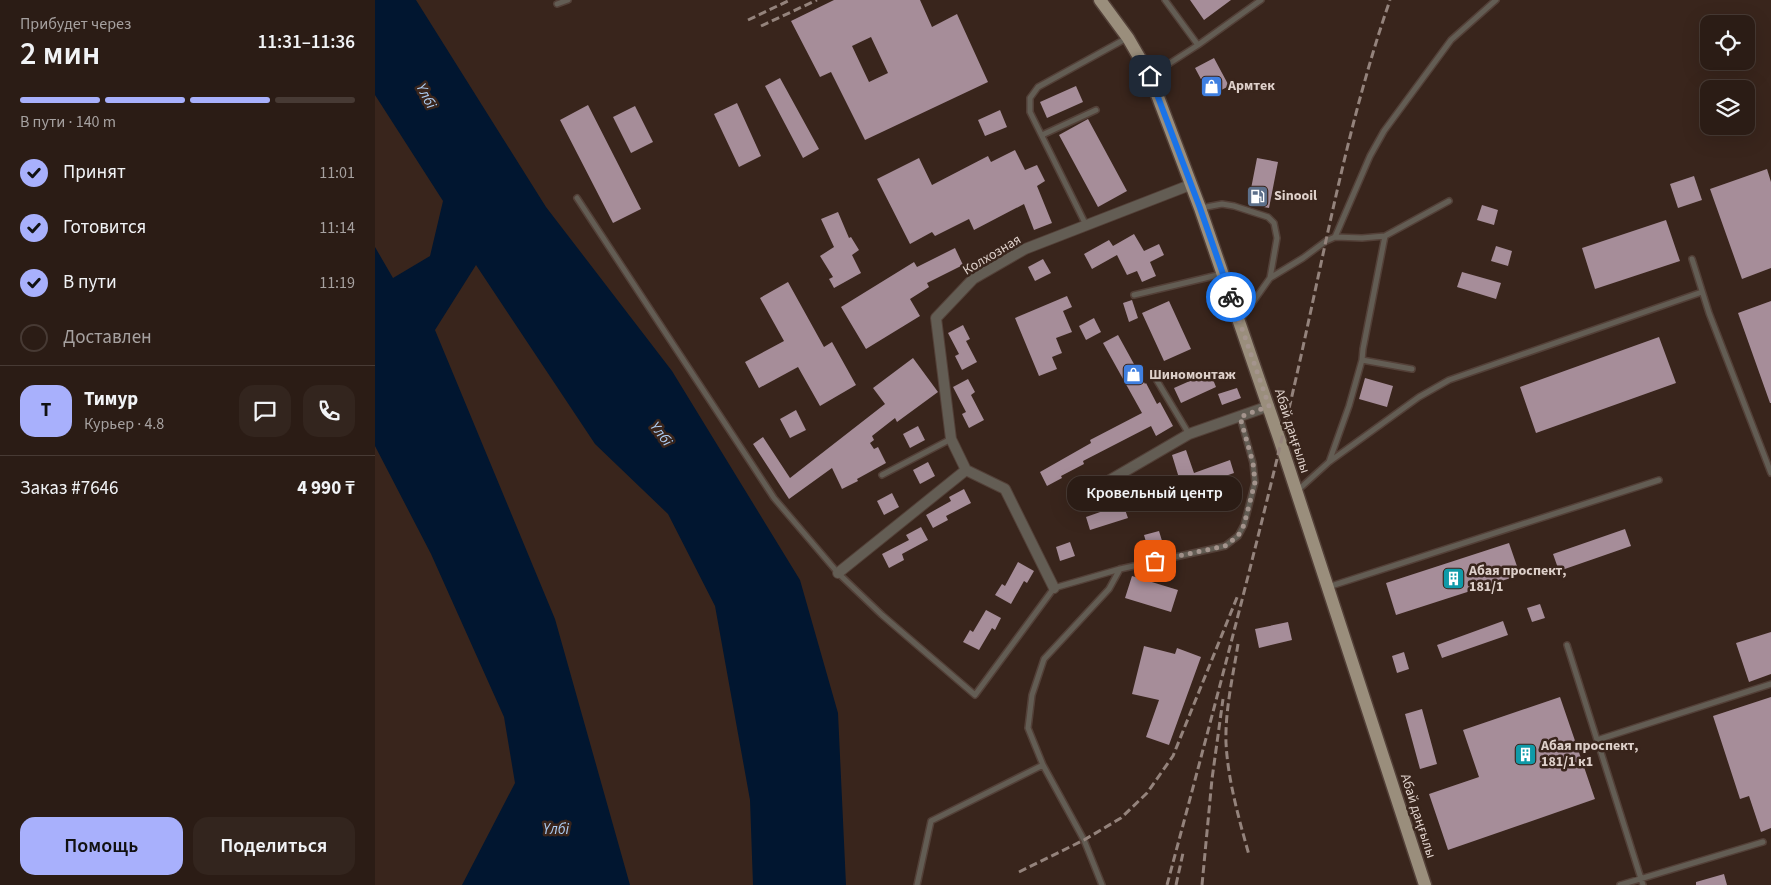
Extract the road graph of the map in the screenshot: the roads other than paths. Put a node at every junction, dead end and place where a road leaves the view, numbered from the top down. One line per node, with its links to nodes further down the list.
1 (567, 0): 6 (lane)
2 (1100, 0): 7 (main road, Абай даңғылы)
3 (1165, 0): 8 (lane)
4 (1261, 0): 8 (lane)
5 (1496, 0): 18 (lane)
6 (557, 4)
7 (1128, 38): 9 (main road, Абай даңғылы); 11 (lane)
8 (1197, 45): 9 (lane)
9 (1150, 76): 12 (main road, Абай даңғылы)
10 (1096, 110): 11 (lane)
11 (1042, 135): 16 (lane)
12 (1190, 185): 15 (main road, Абай даңғылы); 16 (street, Колхозная)
13 (577, 198): 40 (lane)
14 (1449, 201): 17 (lane)
15 (1200, 208): 20 (main road, Абай даңғылы); 21 (lane)
16 (1086, 225): 31 (street, Колхозная)
17 (1385, 236): 18 (lane); 25 (lane)
18 (1335, 237): 21 (lane)
19 (1692, 259): 22 (lane)
20 (1222, 273): 23 (lane); 24 (main road, Абай даңғылы)
21 (1270, 278): 24 (lane)
22 (1702, 292): 32 (lane); 34 (lane)
23 (1134, 296)
24 (1239, 322): 28 (main road, Абай даңғылы)
25 (1362, 360): 26 (lane); 32 (lane)
26 (1412, 369)
27 (1153, 374): 30 (lane)
28 (1269, 406): 29 (street); 37 (main road, Абай даңғылы)
29 (1240, 417): 30 (street); 39 (lane)
30 (1189, 434): 38 (street)
31 (951, 439): 33 (street, Колхозная); 35 (lane)
32 (1329, 462): 37 (lane)
33 (966, 470): 40 (street); 42 (street)
34 (1771, 473)
35 (882, 475)
36 (1659, 480): 41 (lane)
37 (1296, 492): 41 (main road, Абай даңғылы)
38 (1074, 501)
39 (1120, 569): 42 (lane); 46 (lane)
40 (838, 573): 42 (lane)
41 (1328, 587): 51 (main road, Абай даңғылы)
42 (1054, 588)
43 (1567, 645): 45 (lane)
44 (1771, 684): 45 (lane)
45 (1597, 740): 48 (lane)
46 (1043, 766): 49 (lane); 50 (lane)
47 (1763, 842): 48 (lane)
48 (1641, 878): 52 (lane); 53 (lane)
49 (917, 885)
50 (1102, 885)
51 (1425, 885)
52 (1620, 885)
53 (1643, 885)

